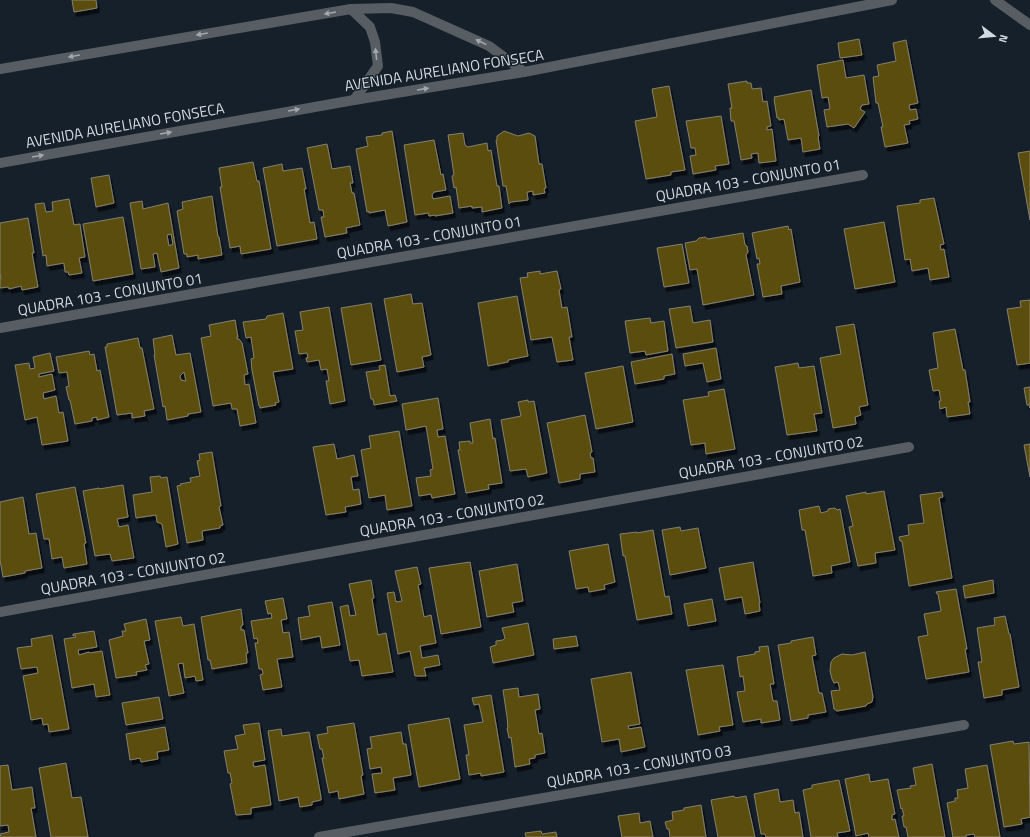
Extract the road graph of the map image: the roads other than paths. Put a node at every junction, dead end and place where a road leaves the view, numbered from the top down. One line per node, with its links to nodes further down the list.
1 (892, 0): 6 (street, AVENIDA AURELIANO FONSECA)
2 (995, 0): 4 (street)
3 (351, 9): 5 (street, one-way to 5); 6 (street, one-way to 3); 7 (street, one-way to 3)
4 (1030, 25)
5 (0, 69)
6 (524, 72): 7 (street, AVENIDA AURELIANO FONSECA, one-way to 6)
7 (354, 100): 8 (street, AVENIDA AURELIANO FONSECA, one-way to 7)
8 (0, 163)
9 (863, 175): 10 (street, QUADRA 103 - CONJUNTO 01)
10 (0, 328)
11 (909, 447): 12 (street, QUADRA 103 - CONJUNTO 02)
12 (0, 612)
13 (964, 725): 14 (street, QUADRA 103 - CONJUNTO 03)
14 (319, 837)

